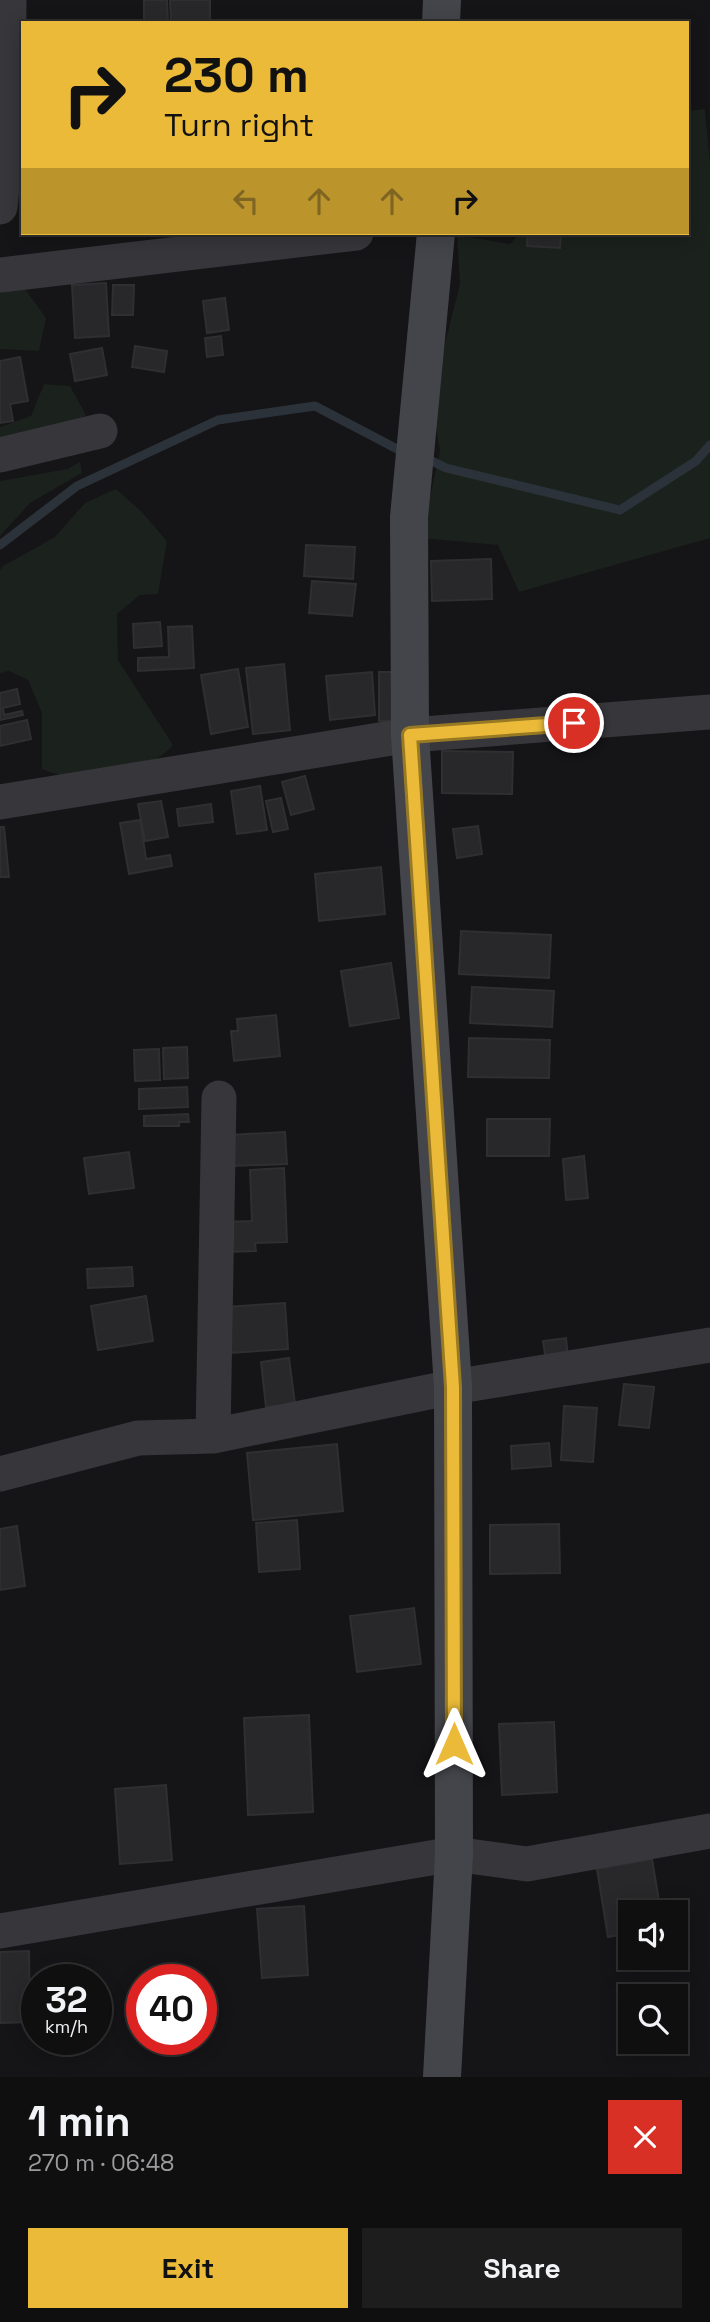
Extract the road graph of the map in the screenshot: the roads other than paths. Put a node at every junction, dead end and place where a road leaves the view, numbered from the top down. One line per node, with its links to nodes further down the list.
1 (9, 0): 4 (street)
2 (442, 0): 3 (street)
3 (441, 21)
4 (0, 206)
5 (339, 235): 7 (street)
6 (436, 235): 11 (street)
7 (0, 275)
8 (100, 431): 9 (street)
9 (0, 455)
10 (710, 712): 11 (street)
11 (410, 735): 12 (street); 15 (street)
12 (0, 802)
13 (219, 1098): 16 (street)
14 (710, 1345): 15 (street)
15 (453, 1387): 16 (street); 19 (street)
16 (213, 1436): 17 (street)
17 (0, 1474)
18 (710, 1831): 19 (street)
19 (454, 1854): 20 (street); 21 (street)
20 (0, 1931)
21 (442, 2077)

